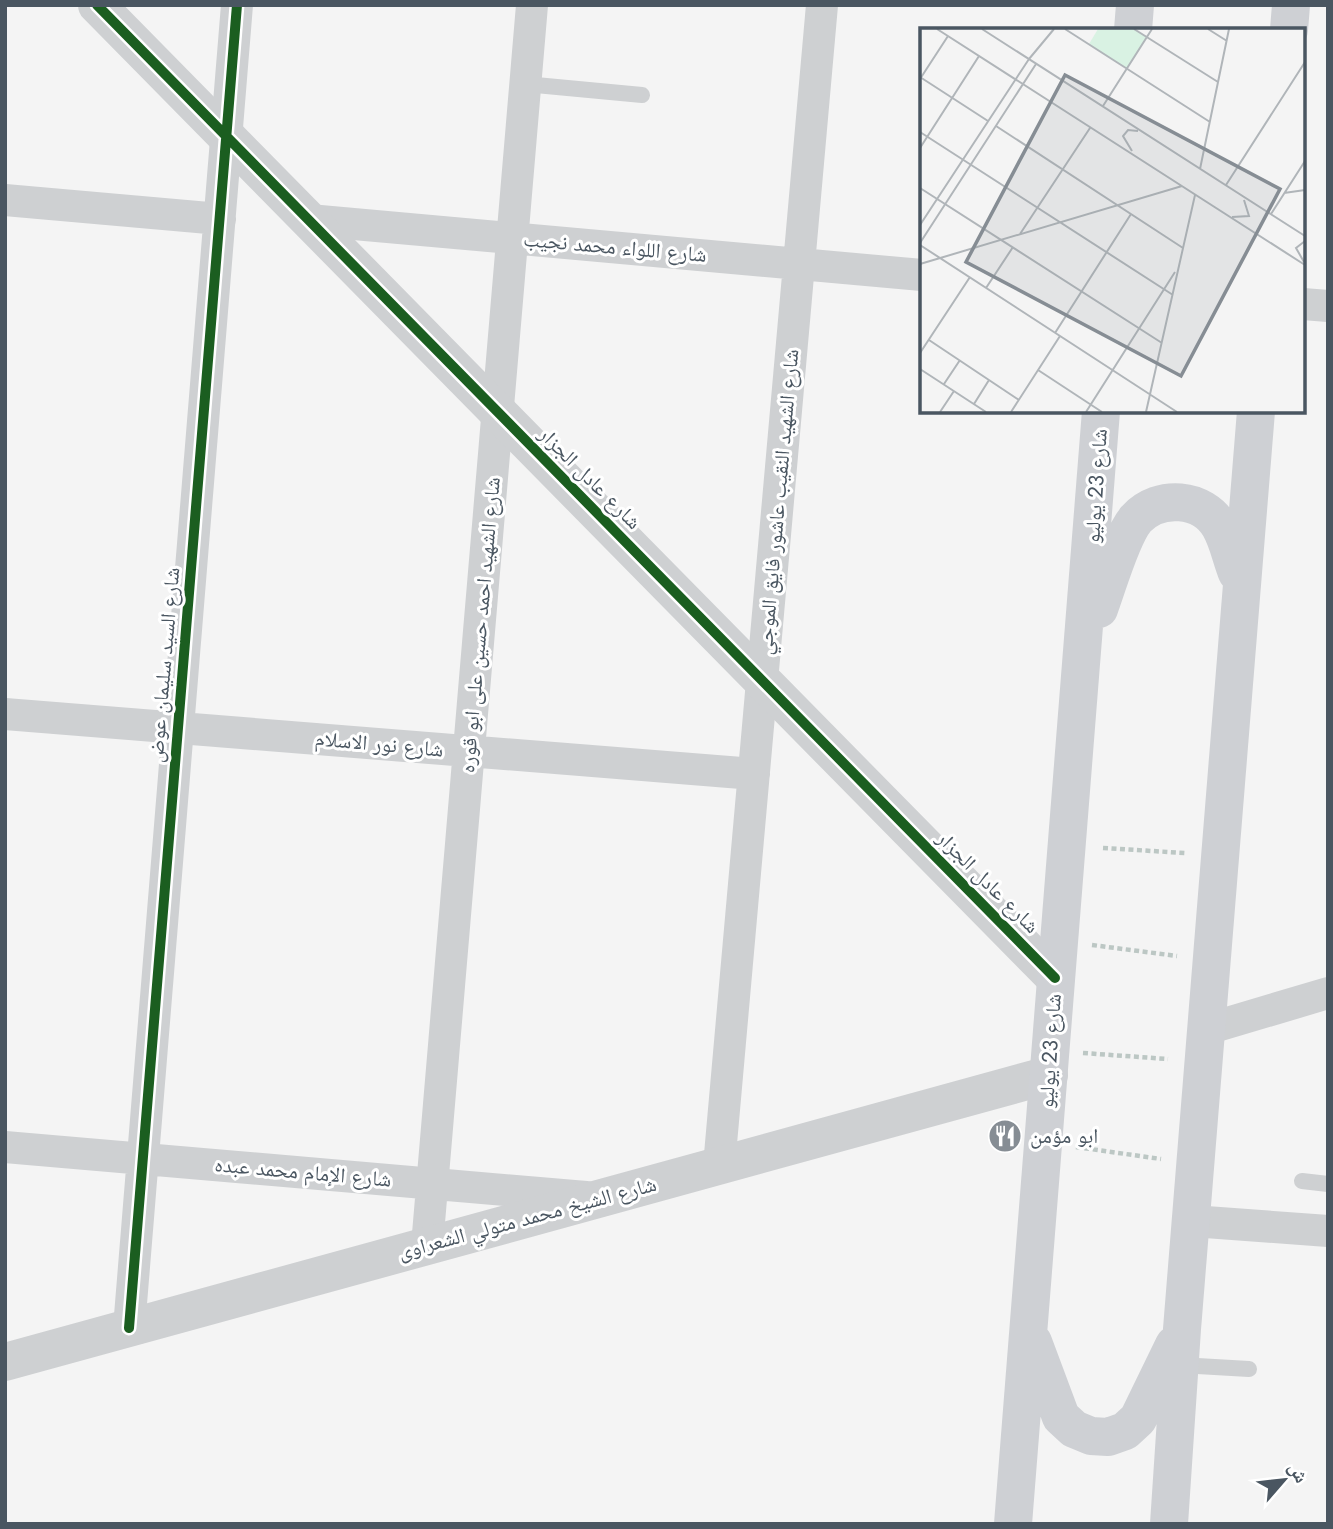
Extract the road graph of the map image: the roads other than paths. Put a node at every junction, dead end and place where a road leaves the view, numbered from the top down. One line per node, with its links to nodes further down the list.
1 (97, 5): 11 (street, شارع عادل الجزار)
2 (237, 5): 11 (street, شارع السيد سليمان عوض)
3 (532, 5): 9 (street, شارع الشهيد احمد حسين على ابو قوره)
4 (822, 5): 16 (street, شارع الشهيد النقيب عاشور فايق الموجي)
5 (1135, 5): 7 (main road)
6 (1291, 5): 8 (main road)
7 (1133, 28)
8 (1289, 28)
9 (525, 84): 10 (lane); 15 (street, شارع الشهيد احمد حسين على ابو قوره)
10 (642, 95)
11 (227, 136): 13 (street, شارع السيد سليمان عوض); 14 (street, شارع عادل الجزار)
12 (5, 200): 13 (street)
13 (220, 219): 27 (street, شارع السيد سليمان عوض)
14 (309, 220): 15 (street, شارع اللواء محمد نجيب); 20 (street, شارع عادل الجزار)
15 (512, 238): 16 (street, شارع اللواء محمد نجيب); 20 (street, شارع الشهيد احمد حسين على ابو قوره)
16 (799, 264): 17 (street, شارع اللواء محمد نجيب); 25 (street, شارع الشهيد النقيب عاشور فايق الموجي)
17 (920, 275)
18 (1305, 304): 19 (street)
19 (1328, 306)
20 (498, 412): 25 (street, شارع عادل الجزار); 28 (street, شارع الشهيد احمد حسين على ابو قوره)
21 (1101, 413): 24 (main road, شارع 23 يوليو)
22 (1256, 413): 23 (main road)
23 (1241, 585): 24 (main road); 32 (main road)
24 (1084, 650): 30 (main road, شارع 23 يوليو)
25 (762, 680): 29 (street, شارع الشهيد النقيب عاشور فايق الموجي); 30 (street, شارع عادل الجزار)
26 (5, 715): 27 (street, شارع نور الاسلام)
27 (178, 728): 28 (street, شارع نور الاسلام); 35 (street, شارع السيد سليمان عوض)
28 (469, 751): 29 (street, شارع نور الاسلام); 38 (street, شارع الشهيد احمد حسين على ابو قوره)
29 (754, 774): 36 (street, شارع الشهيد النقيب عاشور فايق الموجي)
30 (1055, 978): 33 (main road, شارع 23 يوليو)
31 (1328, 993): 32 (street)
32 (1205, 1045): 41 (main road)
33 (1049, 1063): 36 (street, شارع الشيخ محمد متولي الشعراوى); 45 (main road, شارع 23 يوليو)
34 (5, 1147): 35 (street, شارع الإمام محمد عبده)
35 (144, 1158): 38 (street, شارع الإمام محمد عبده); 44 (street, شارع السيد سليمان عوض)
36 (719, 1166): 40 (street, شارع الشيخ محمد متولي الشعراوى)
37 (1302, 1181): 39 (lane)
38 (432, 1184): 40 (street, شارع الإمام محمد عبده); 43 (street, شارع الشهيد احمد حسين على ابو قوره)
39 (1328, 1184)
40 (601, 1198): 43 (street, شارع الشيخ محمد متولي الشعراوى)
41 (1192, 1221): 42 (street); 46 (main road)
42 (1328, 1231)
43 (427, 1246): 44 (street, شارع الشيخ محمد متولي الشعراوى)
44 (129, 1328): 47 (street, شارع الشيخ محمد متولي الشعراوى)
45 (1028, 1330): 46 (main road); 49 (main road, شارع 23 يوليو)
46 (1181, 1347): 48 (lane); 50 (main road)
47 (5, 1362)
48 (1250, 1369)
49 (1013, 1524)
50 (1169, 1524)

